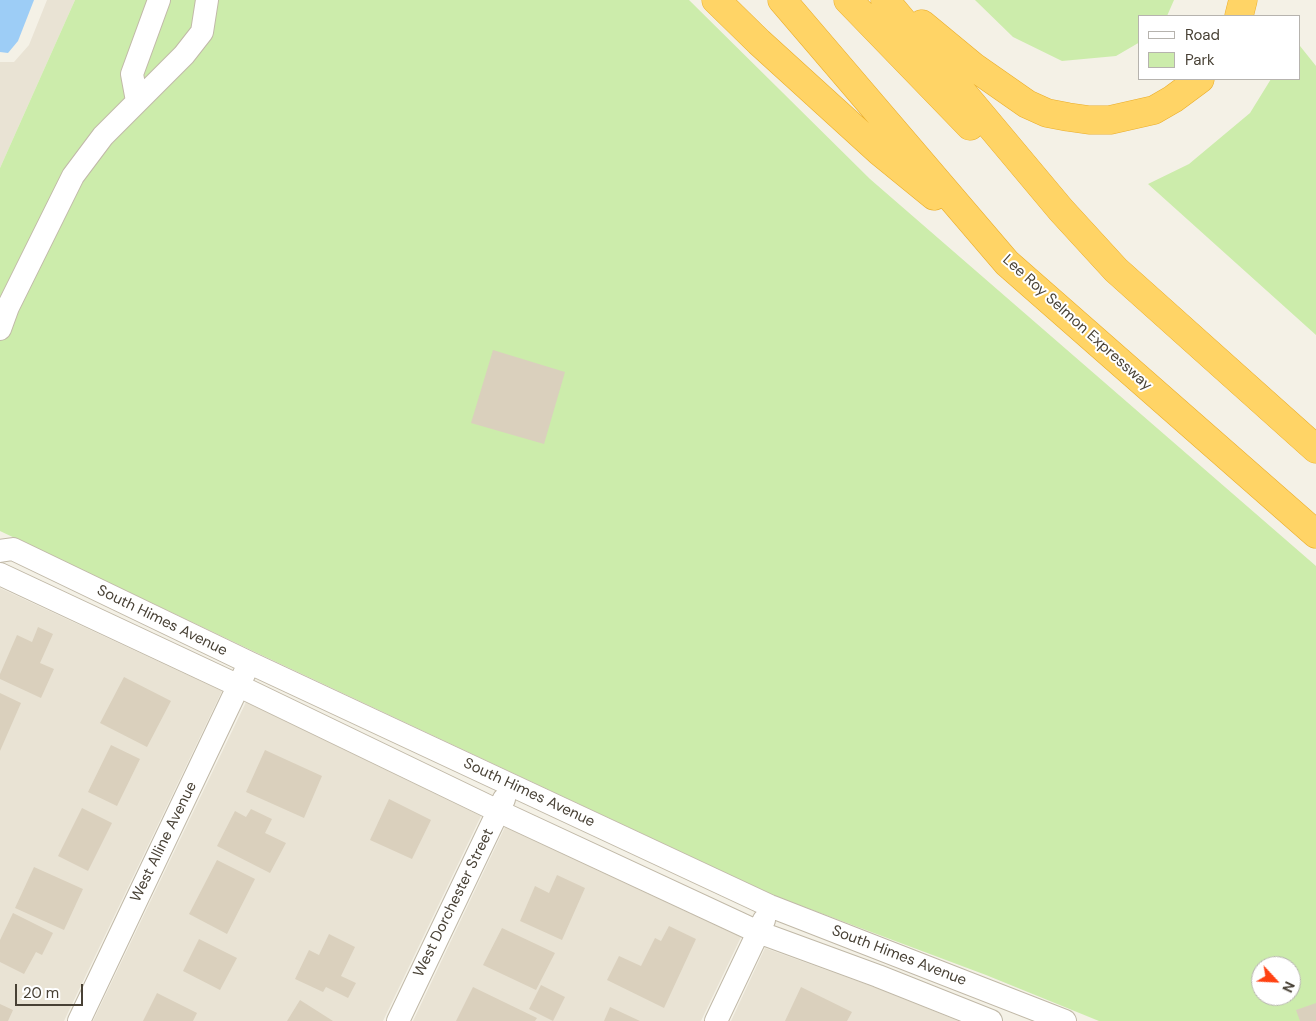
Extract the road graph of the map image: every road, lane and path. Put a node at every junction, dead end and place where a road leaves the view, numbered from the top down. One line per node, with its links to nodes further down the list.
1 (159, 0): 12 (street)
2 (207, 0): 12 (street)
3 (716, 0): 14 (highway)
4 (761, 0): 14 (highway)
5 (782, 0): 14 (highway, Lee Roy Selmon Expressway)
6 (848, 0): 13 (highway)
7 (886, 0): 13 (highway)
8 (896, 0): 11 (highway)
9 (1243, 0): 10 (highway)
10 (1239, 15)
11 (1199, 80)
12 (137, 101): 15 (street)
13 (1061, 210): 16 (highway)
14 (1006, 263): 17 (highway, Lee Roy Selmon Expressway)
15 (0, 329)
16 (1316, 449)
17 (1316, 534)
18 (0, 551): 20 (street, South Himes Avenue)
19 (0, 574): 21 (street, South Himes Avenue)
20 (250, 663): 21 (street, West Alline Avenue); 22 (street, South Himes Avenue)
21 (239, 686): 23 (street, South Himes Avenue); 30 (street, West Alline Avenue)
22 (510, 786): 23 (street, West Dorchester Street); 24 (street, South Himes Avenue)
23 (498, 811): 25 (street, South Himes Avenue); 31 (street, West Dorchester Street)
24 (616, 834): 25 (street); 26 (street, South Himes Avenue)
25 (604, 860): 27 (street, South Himes Avenue)
26 (770, 906): 27 (street); 28 (street, South Himes Avenue)
27 (758, 932): 29 (street, South Himes Avenue); 32 (street)
28 (992, 991): 29 (street); 33 (street, South Himes Avenue)
29 (983, 1020)
30 (79, 1021)
31 (398, 1021)
32 (716, 1021)
33 (1065, 1021)

